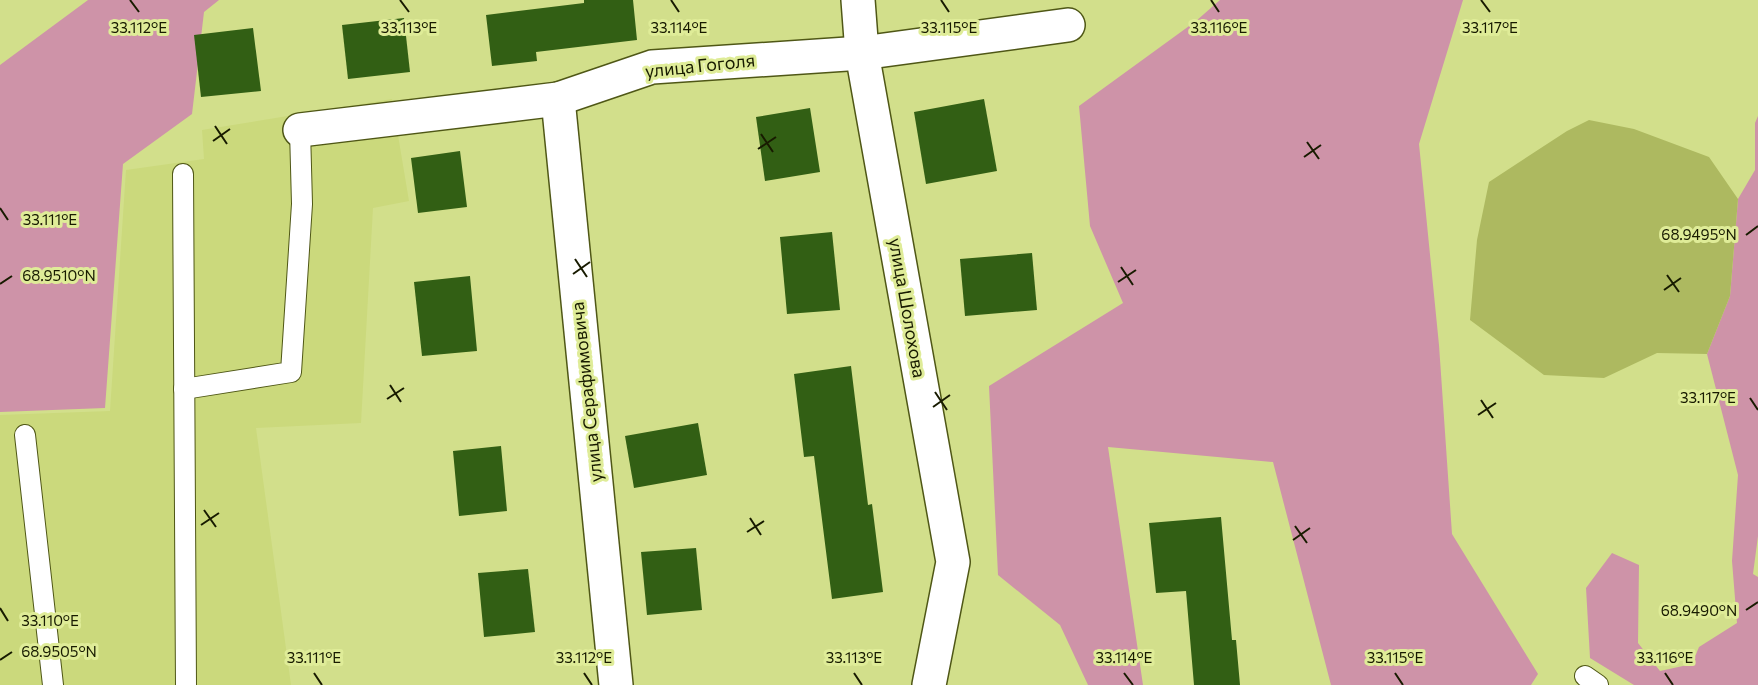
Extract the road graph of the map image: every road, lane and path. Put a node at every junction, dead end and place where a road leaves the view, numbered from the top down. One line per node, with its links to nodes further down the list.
1 (858, 0): 3 (street, улица Шолохова)
2 (1068, 25): 3 (street, улица Гоголя)
3 (862, 52): 4 (street, улица Гоголя); 12 (street, улица Шолохова)
4 (558, 99): 5 (street, улица Гоголя); 11 (street, улица Серафимовича)
5 (300, 130): 7 (lane)
6 (183, 174): 7 (lane)
7 (184, 389): 10 (lane)
8 (25, 435): 9 (lane)
9 (53, 685)
10 (186, 685)
11 (616, 685)
12 (929, 685)

